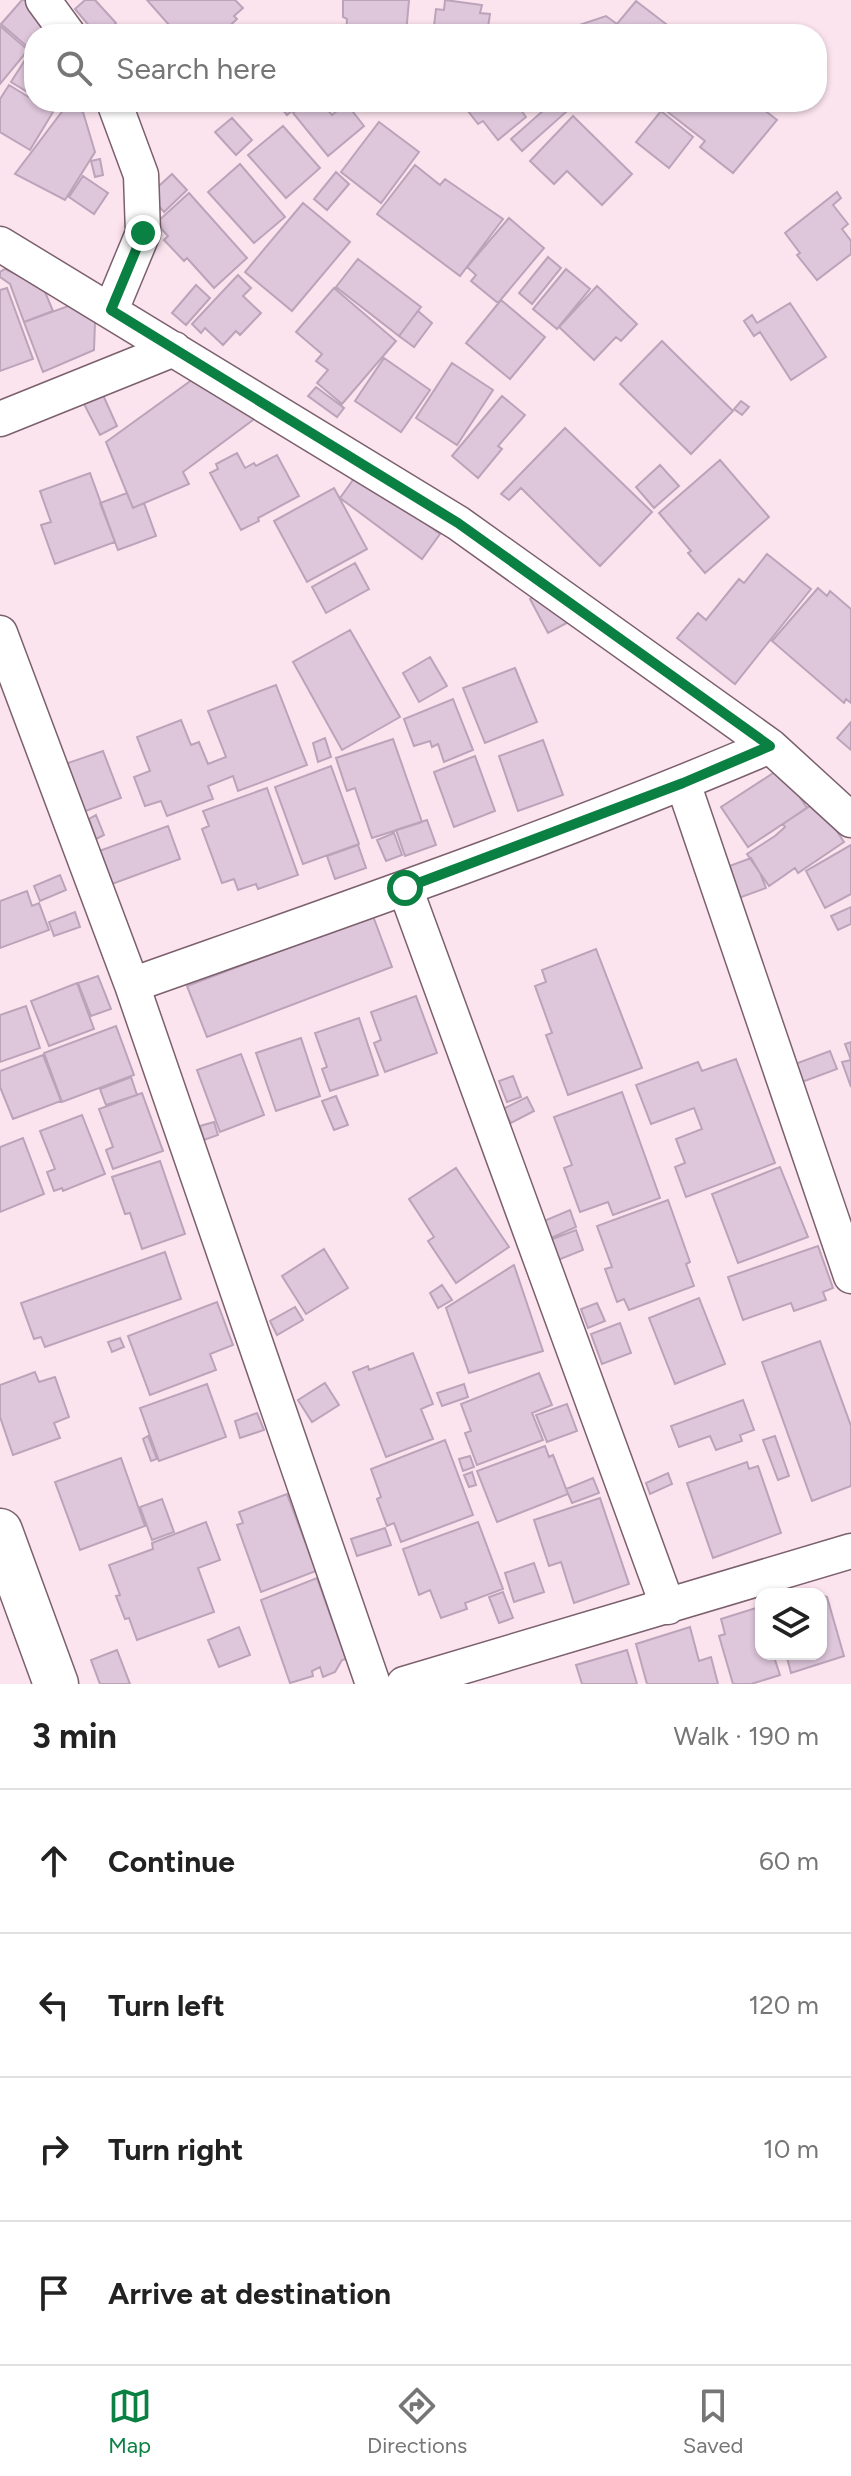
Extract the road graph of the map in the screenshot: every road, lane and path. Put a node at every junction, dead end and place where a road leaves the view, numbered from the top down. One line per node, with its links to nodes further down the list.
1 (43, 0): 2 (street)
2 (61, 24)
3 (118, 112): 5 (street)
4 (0, 244): 5 (street)
5 (111, 310): 6 (street)
6 (174, 349): 7 (street); 9 (street)
7 (0, 419)
8 (0, 633): 13 (street)
9 (770, 746): 10 (street); 11 (street)
10 (683, 783): 12 (street); 14 (street)
11 (851, 820)
12 (405, 888): 13 (street); 17 (street)
13 (132, 985): 19 (street)
14 (851, 1276)
15 (0, 1531): 18 (street)
16 (851, 1551): 17 (street)
17 (668, 1607): 20 (street)
18 (56, 1684)
19 (373, 1684)
20 (404, 1684)

